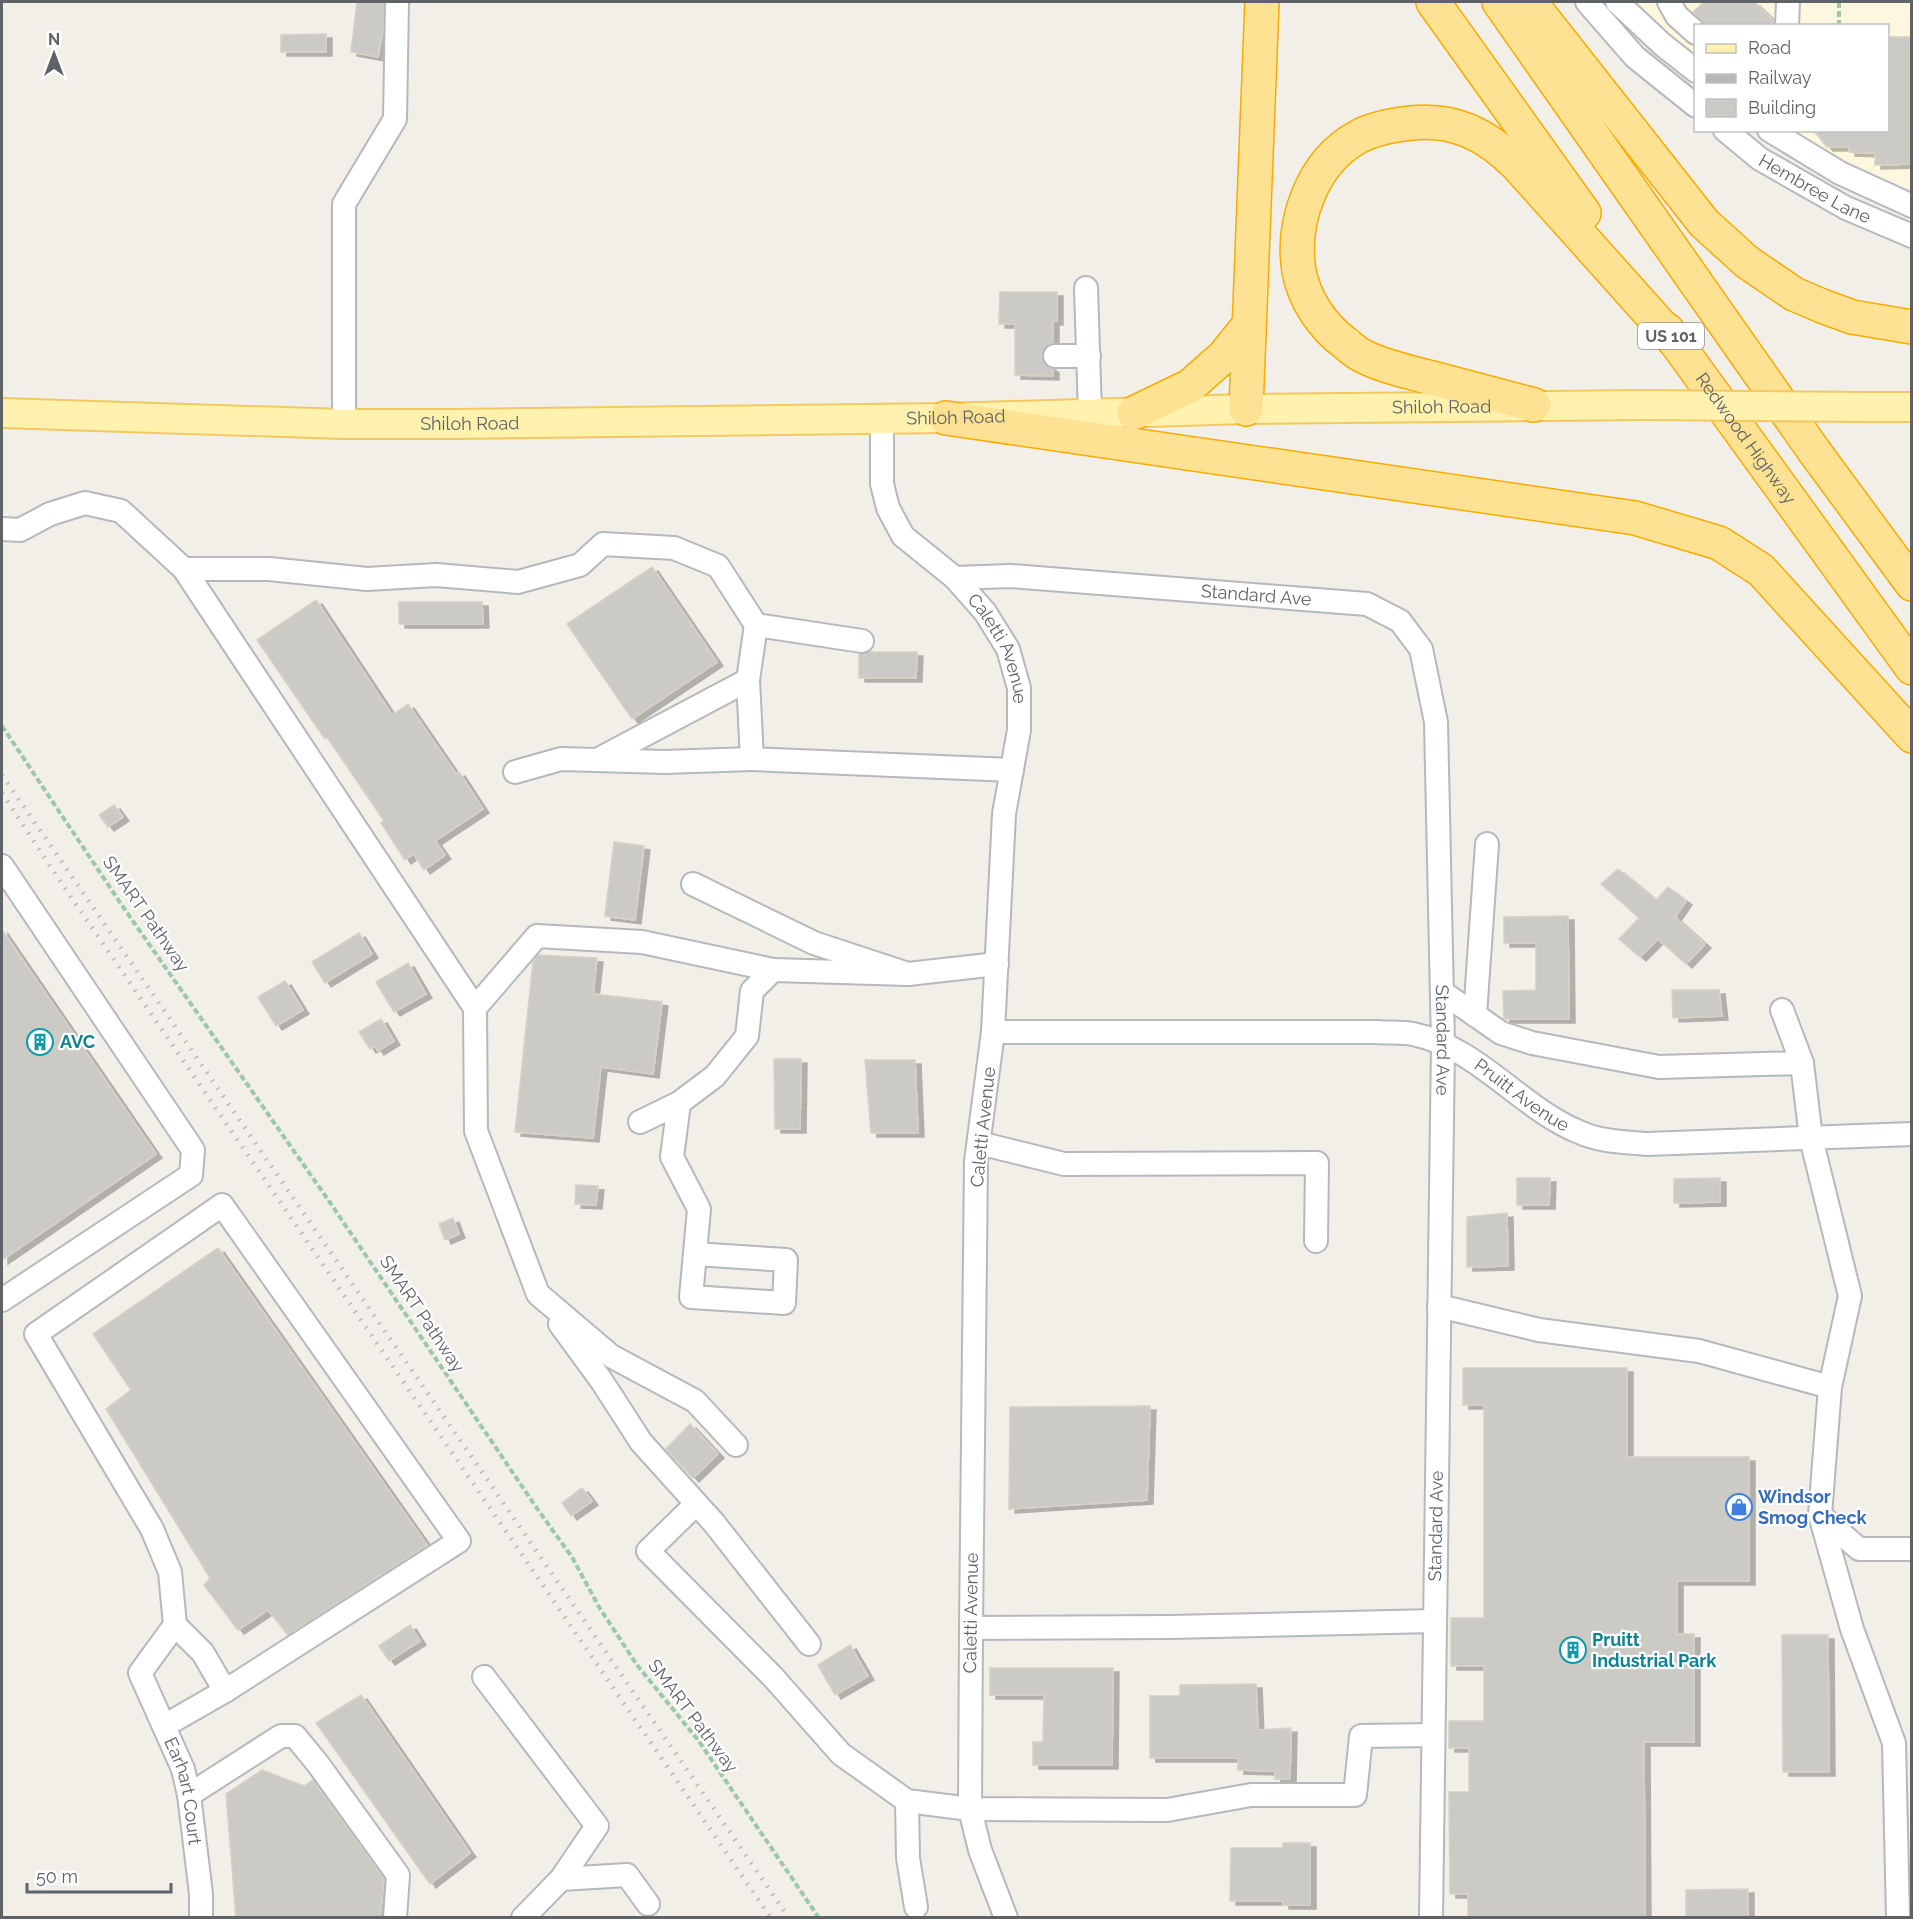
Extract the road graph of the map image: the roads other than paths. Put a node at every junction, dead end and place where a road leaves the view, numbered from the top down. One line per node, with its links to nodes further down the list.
1 (398, 2): 32 (street)
2 (1262, 2): 19 (highway)
3 (1433, 2): 21 (highway, Redwood Highway / US 101)
4 (1499, 2): 33 (highway, US 101)
5 (1530, 2): 20 (highway)
6 (1587, 2): 13 (street)
7 (1617, 2): 12 (street)
8 (1669, 2): 11 (street)
9 (1788, 2): 10 (street)
10 (1787, 24)
11 (1694, 32)
12 (1694, 70)
13 (1694, 105)
14 (1727, 132): 17 (street, Hembree Lane)
15 (1775, 133): 16 (street, Hembree Lane)
16 (1911, 206)
17 (1911, 236)
18 (1086, 288): 23 (street)
19 (1248, 326): 26 (highway); 28 (highway)
20 (1911, 327)
21 (1680, 347): 24 (highway); 41 (highway, Redwood Highway / US 101)
22 (1055, 356): 23 (street)
23 (1089, 356): 29 (street)
24 (1534, 405): 25 (main road, Shiloh Road, bridge); 26 (main road, Shiloh Road)
25 (1911, 407)
26 (1246, 409): 28 (main road, Shiloh Road)
27 (2, 413): 32 (main road, Shiloh Road)
28 (1134, 413): 29 (main road, Shiloh Road)
29 (1090, 414): 31 (main road, Shiloh Road)
30 (882, 418): 31 (main road, Shiloh Road); 32 (main road, Shiloh Road); 37 (street, Caletti Avenue)
31 (946, 418): 43 (highway)
32 (344, 424)
33 (1814, 451): 35 (highway); 38 (highway, US 101)
34 (2, 529): 36 (street)
35 (1911, 554)
36 (184, 569): 39 (street); 55 (street)
37 (955, 578): 46 (street, Caletti Avenue); 54 (street, Standard Ave)
38 (1911, 585)
39 (756, 625): 40 (street); 42 (street)
40 (862, 641)
41 (1911, 668)
42 (748, 680): 44 (street); 45 (street)
43 (1911, 736)
44 (752, 759): 45 (street); 46 (street)
45 (598, 760): 47 (street)
46 (1012, 770): 51 (street, Caletti Avenue)
47 (515, 772)
48 (1487, 844): 57 (street)
49 (2, 866): 69 (street)
50 (693, 884): 53 (street)
51 (997, 964): 53 (street); 58 (street, Caletti Avenue)
52 (773, 970): 53 (street); 55 (street); 61 (street)
53 (908, 974)
54 (1442, 992): 57 (street); 59 (street, Standard Ave)
55 (475, 1008): 68 (street)
56 (1782, 1010): 60 (street)
57 (1475, 1015): 60 (street)
58 (993, 1032): 59 (street, Pruitt Avenue); 65 (street, Caletti Avenue)
59 (1443, 1045): 64 (street, Pruitt Avenue); 70 (street, Standard Ave)
60 (1802, 1063): 64 (street)
61 (679, 1102): 62 (street); 67 (street)
62 (640, 1122)
63 (1911, 1134): 64 (street, Pruitt Avenue)
64 (1810, 1138): 71 (street)
65 (979, 1143): 66 (street); 78 (street, Caletti Avenue)
66 (1316, 1241)
67 (695, 1254)
68 (537, 1294): 72 (street); 73 (street)
69 (2, 1300)
70 (1439, 1306): 71 (street); 76 (street, Standard Ave)
71 (1830, 1387): 74 (street)
72 (736, 1445)
73 (696, 1504): 79 (street); 86 (street)
74 (1820, 1515): 75 (street); 84 (street)
75 (1911, 1549)
76 (1434, 1621): 78 (street); 83 (street, Standard Ave)
77 (175, 1626): 81 (street); 81 (street); 82 (street, Earhart Court)
78 (971, 1628): 87 (street, Caletti Avenue)
79 (808, 1644)
80 (484, 1677): 88 (street)
81 (225, 1692): 82 (street)
82 (164, 1726): 85 (street, Earhart Court)
83 (1432, 1735): 87 (street); 95 (street, Standard Ave)
84 (1903, 1772): 96 (street)
85 (189, 1795): 91 (street, Earhart Court); 92 (street)
86 (907, 1801): 87 (street); 90 (street)
87 (970, 1809): 94 (street, Caletti Avenue)
88 (561, 1879): 89 (street); 93 (street)
89 (648, 1905)
90 (916, 1907)
91 (201, 1917)
92 (395, 1917)
93 (523, 1917)
94 (1006, 1917)
95 (1431, 1917)
96 (1898, 1917)

